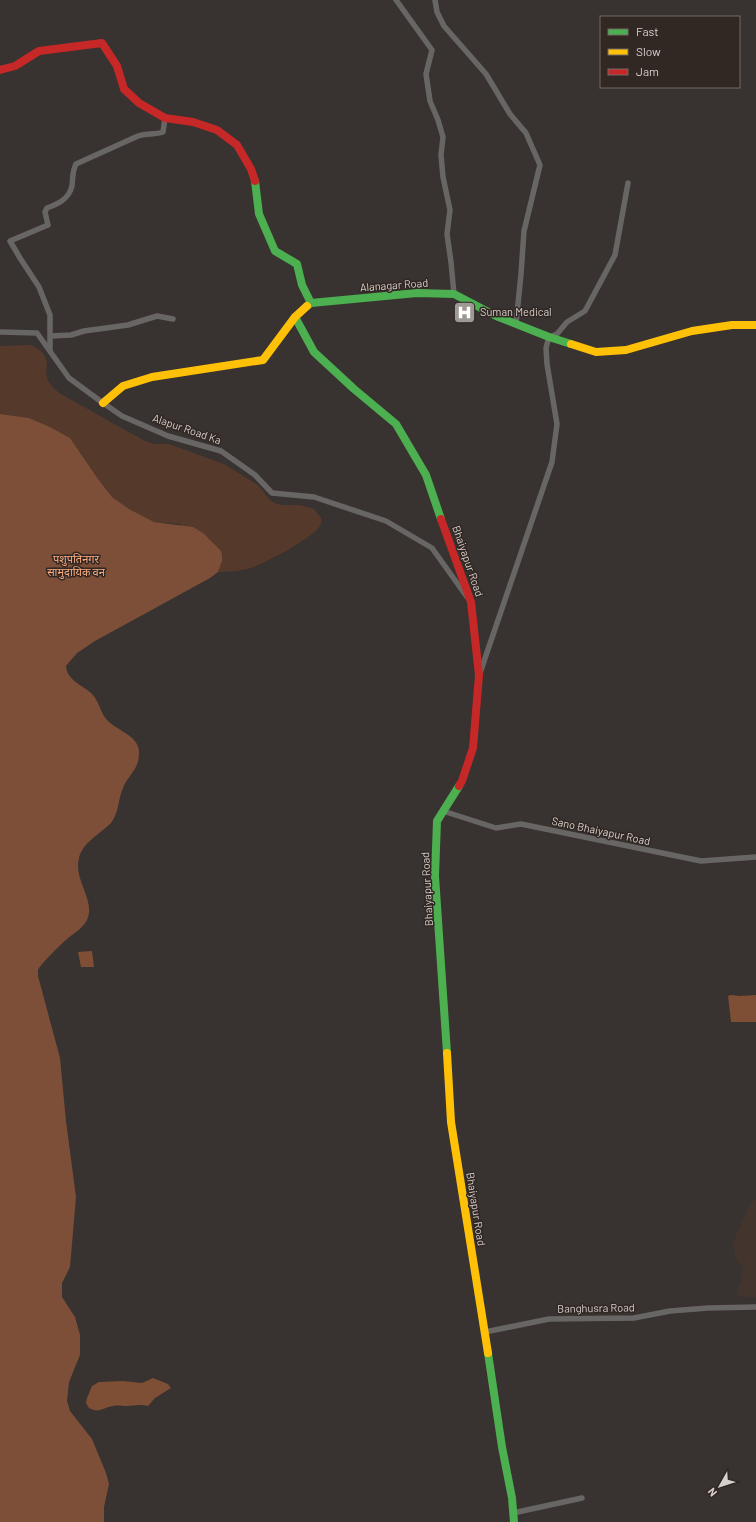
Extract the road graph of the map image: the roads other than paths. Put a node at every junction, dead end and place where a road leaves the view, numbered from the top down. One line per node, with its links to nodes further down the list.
1 (396, 0): 6 (street)
2 (435, 0): 10 (street)
3 (0, 70): 4 (street)
4 (165, 118): 7 (street); 13 (street)
5 (628, 183): 14 (street)
6 (454, 294): 7 (street, Alanagar Road); 10 (street, Alanagar Road)
7 (311, 303): 8 (street)
8 (295, 318): 16 (street); 17 (street, Bhaiyapur Road)
9 (173, 319): 13 (street)
10 (516, 324): 14 (street, Alanagar Road)
11 (756, 325): 14 (street, Alanagar Road)
12 (0, 332): 15 (street, Alapur Road Ka)
13 (50, 336): 15 (street)
14 (549, 337): 18 (street)
15 (50, 350): 16 (street, Alapur Road Ka)
16 (103, 403): 17 (street, Alapur Road Ka)
17 (471, 602): 18 (street, Bhaiyapur Road)
18 (479, 675): 19 (street, Bhaiyapur Road)
19 (443, 811): 20 (street, Sano Bhaiyapur Road); 22 (street, Bhaiyapur Road)
20 (756, 857)
21 (756, 1307): 22 (street, Banghusra Road)
22 (485, 1332): 24 (street, Bhaiyapur Road)
23 (582, 1498): 24 (street)
24 (513, 1513): 25 (street, Bhaiyapur Road)
25 (514, 1522)

